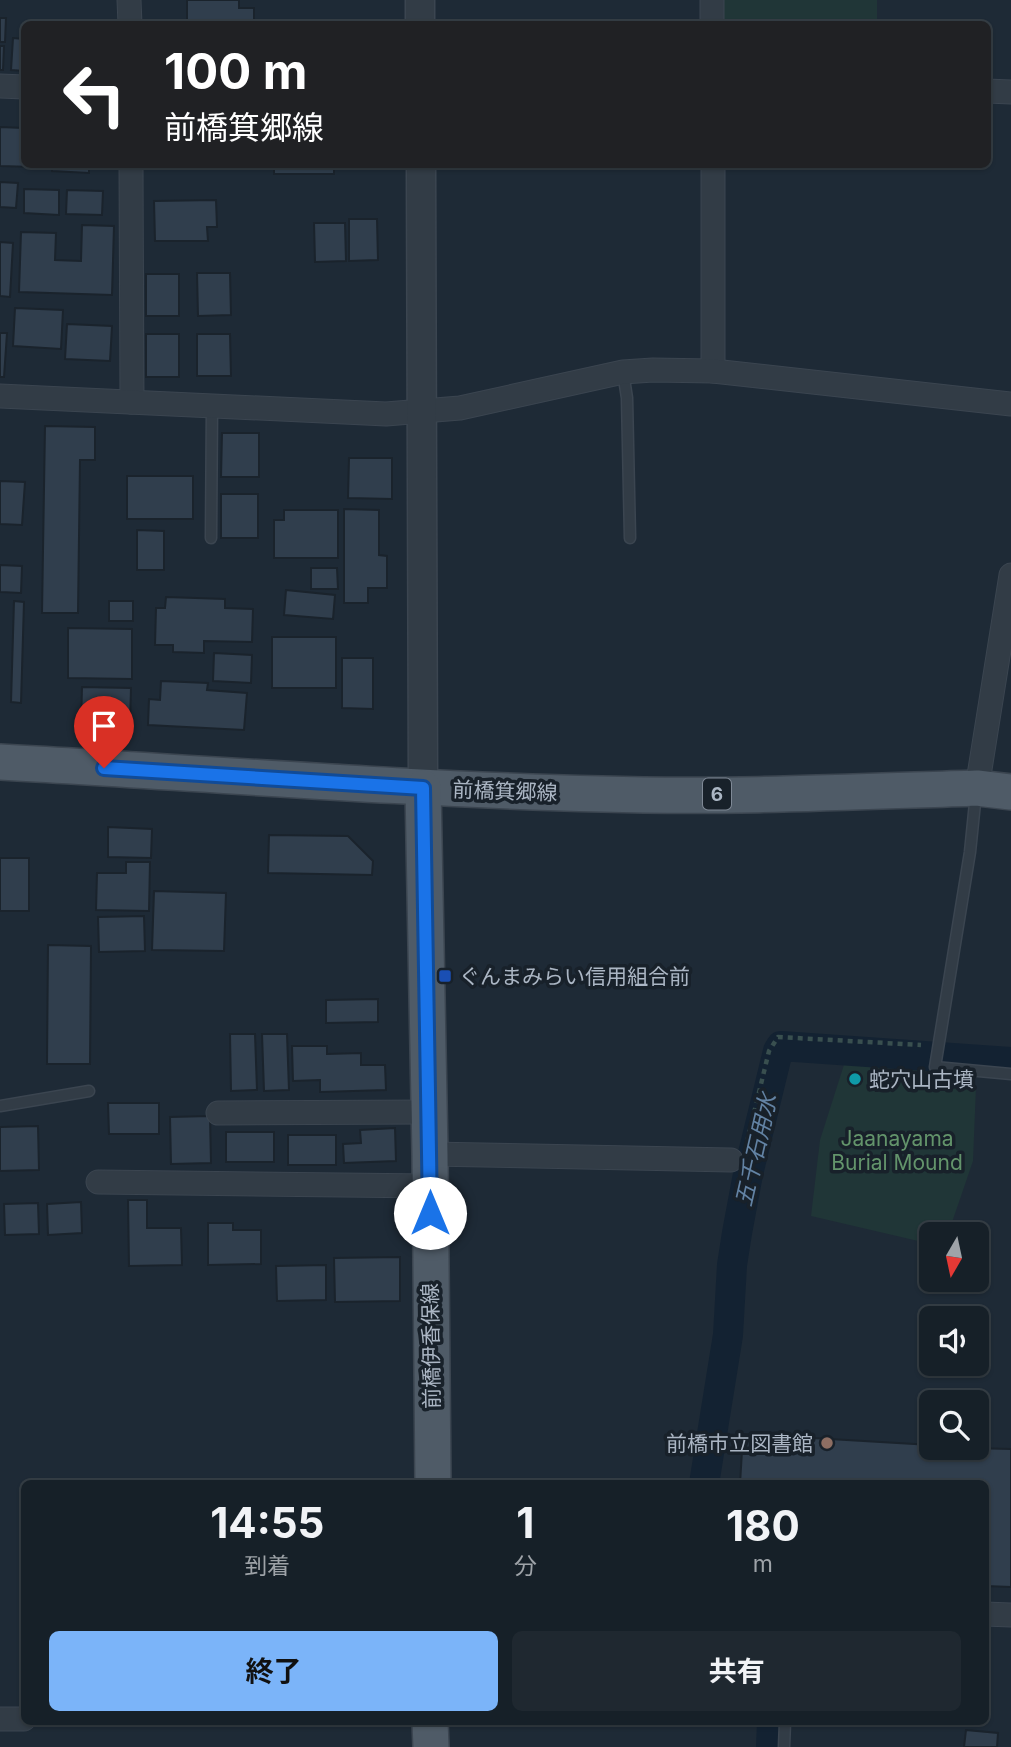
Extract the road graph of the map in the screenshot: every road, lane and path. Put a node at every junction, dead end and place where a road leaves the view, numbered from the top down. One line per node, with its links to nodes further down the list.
1 (129, 0): 4 (street)
2 (420, 0): 5 (street)
3 (712, 0): 6 (street)
4 (130, 21)
5 (420, 21)
6 (712, 21)
7 (0, 86): 8 (street)
8 (21, 87)
9 (991, 91): 10 (street)
10 (1011, 92)
11 (131, 168): 17 (street)
12 (421, 168): 20 (street)
13 (713, 168): 14 (street)
14 (713, 371): 15 (street); 18 (street)
15 (623, 372): 20 (street); 22 (lane)
16 (0, 396): 17 (street)
17 (132, 402): 19 (street)
18 (1011, 404)
19 (212, 407): 20 (street); 21 (lane)
20 (421, 410): 25 (street)
21 (211, 538)
22 (630, 538)
23 (1011, 575): 26 (street)
24 (0, 762): 25 (main road, 前橋箕郷線 / 6)
25 (423, 788): 26 (main road, 前橋箕郷線 / 6); 32 (main road, 前橋伊香保線)
26 (977, 788): 27 (main road, 前橋箕郷線 / 6); 28 (lane)
27 (1011, 792)
28 (939, 1047): 29 (lane); 34 (path)
29 (1011, 1074)
30 (89, 1091): 31 (lane)
31 (0, 1106)
32 (429, 1112): 33 (street); 35 (main road, 前橋伊香保線)
33 (218, 1113)
34 (731, 1160): 35 (street)
35 (430, 1170): 36 (street); 37 (main road, 前橋伊香保線)
36 (98, 1182)
37 (433, 1480)
38 (989, 1614): 39 (street)
39 (1011, 1615)
40 (0, 1719): 41 (street)
41 (21, 1719)
42 (430, 1725): 44 (main road)
43 (785, 1725): 45 (lane)
44 (431, 1747)
45 (784, 1747)

